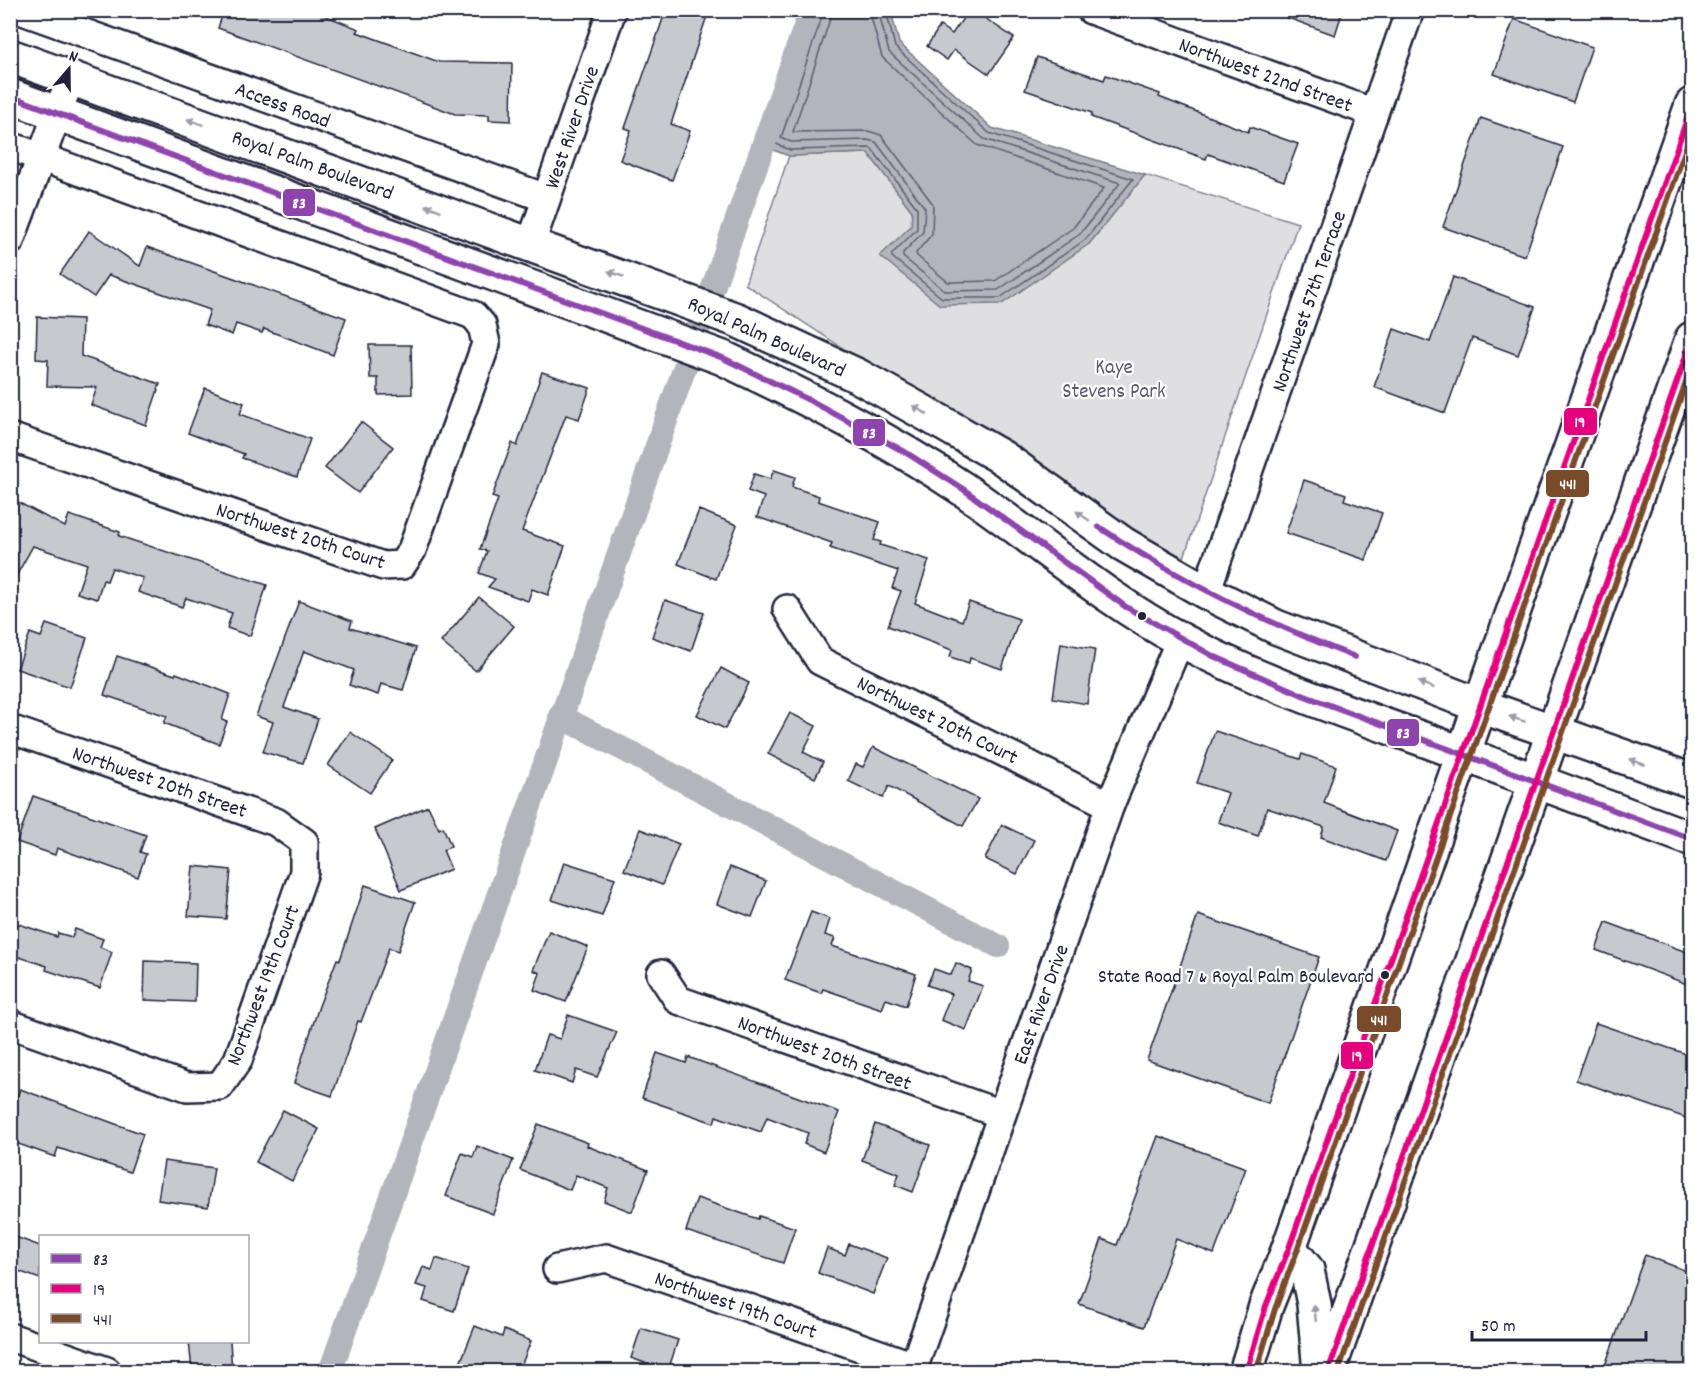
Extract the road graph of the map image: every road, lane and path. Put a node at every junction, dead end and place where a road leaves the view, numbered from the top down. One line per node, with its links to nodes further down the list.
1 (20, 10): 13 (street, Access Road)
2 (612, 10): 13 (street, West River Drive)
3 (1091, 10): 10 (street, Northwest 22nd Street)
4 (1410, 10): 10 (street, Northwest 57th Terrace)
5 (10, 56): 6 (main road, Royal Palm Boulevard)
6 (70, 76): 9 (street); 15 (main road, Royal Palm Boulevard, one-way to 6)
7 (10, 96): 9 (main road, Royal Palm Boulevard)
8 (1692, 105): 21 (main road)
9 (57, 112): 12 (street); 20 (main road, Royal Palm Boulevard)
10 (1374, 113): 18 (street, Northwest 57th Terrace)
11 (10, 147): 12 (street)
12 (39, 157): 14 (street); 17 (street, Northwest 20th Court)
13 (546, 198): 15 (street, West River Drive)
14 (10, 241)
15 (531, 243): 18 (main road, Royal Palm Boulevard, one-way to 15)
16 (1692, 339): 23 (main road)
17 (10, 437)
18 (1206, 592): 21 (main road, Royal Palm Boulevard, one-way to 18)
19 (787, 609): 27 (street, Northwest 20th Court)
20 (1180, 640): 24 (main road, Royal Palm Boulevard); 27 (street, East River Drive)
21 (1481, 706): 23 (main road, Royal Palm Boulevard, one-way to 21); 24 (main road)
22 (10, 729): 29 (street, Northwest 20th Street)
23 (1554, 732): 25 (main road); 26 (main road, Royal Palm Boulevard, one-way to 23)
24 (1463, 754): 25 (main road, Royal Palm Boulevard); 33 (main road)
25 (1536, 780): 28 (main road, Royal Palm Boulevard); 40 (main road)
26 (1692, 781)
27 (1110, 805): 32 (street, East River Drive)
28 (1692, 839)
29 (304, 842): 31 (street, Northwest 19th Court)
30 (661, 974): 32 (street, Northwest 20th Street)
31 (10, 1024)
32 (1001, 1114): 36 (street, East River Drive)
33 (1289, 1248): 38 (main road); 39 (main road, one-way to 33)
34 (557, 1269): 36 (street, Northwest 19th Court)
35 (10, 1337): 37 (street)
36 (913, 1369)
37 (107, 1371)
38 (1246, 1371)
39 (1320, 1371)
40 (1328, 1371)

